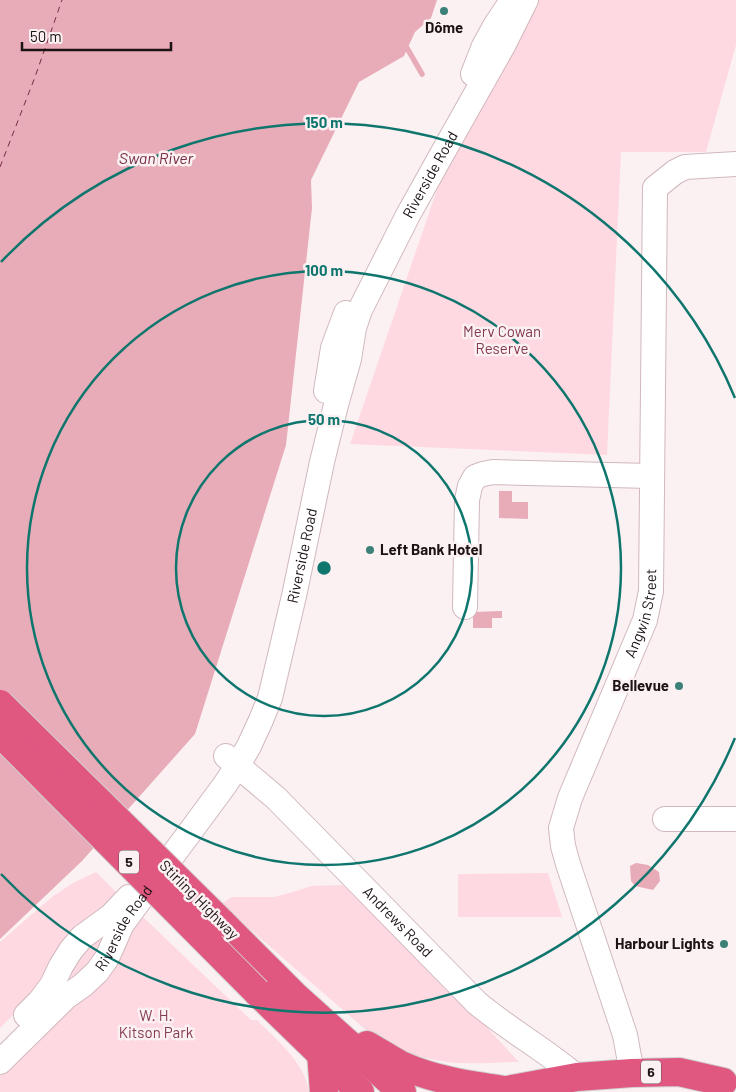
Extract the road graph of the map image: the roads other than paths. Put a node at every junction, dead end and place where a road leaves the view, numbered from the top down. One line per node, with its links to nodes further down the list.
1 (513, 0): 8 (street, Riverside Road)
2 (526, 0): 8 (street, Riverside Road)
3 (736, 164): 4 (street, Angwin Street)
4 (651, 476): 5 (street); 15 (street, Angwin Street)
5 (465, 607)
6 (0, 704): 11 (highway, Stirling Highway / 5, bridge)
7 (0, 733): 11 (highway, Stirling Highway / 5, bridge)
8 (232, 761): 12 (street, Riverside Road); 14 (street, Riverside Road); 16 (street, Andrews Road)
9 (665, 819): 10 (street)
10 (736, 819)
11 (266, 983): 13 (highway, Stirling Highway / 5)
12 (0, 1041)
13 (328, 1043): 18 (highway); 19 (highway); 20 (highway, Stirling Highway / 5); 21 (highway, Stirling Highway / 5)
14 (0, 1062)
15 (632, 1073): 16 (highway, 6); 17 (highway, 6)
16 (577, 1077): 18 (highway, 6)
17 (730, 1081): 22 (highway, 6)
18 (500, 1091)
19 (324, 1092)
20 (360, 1092)
21 (402, 1092)
22 (686, 1092)

